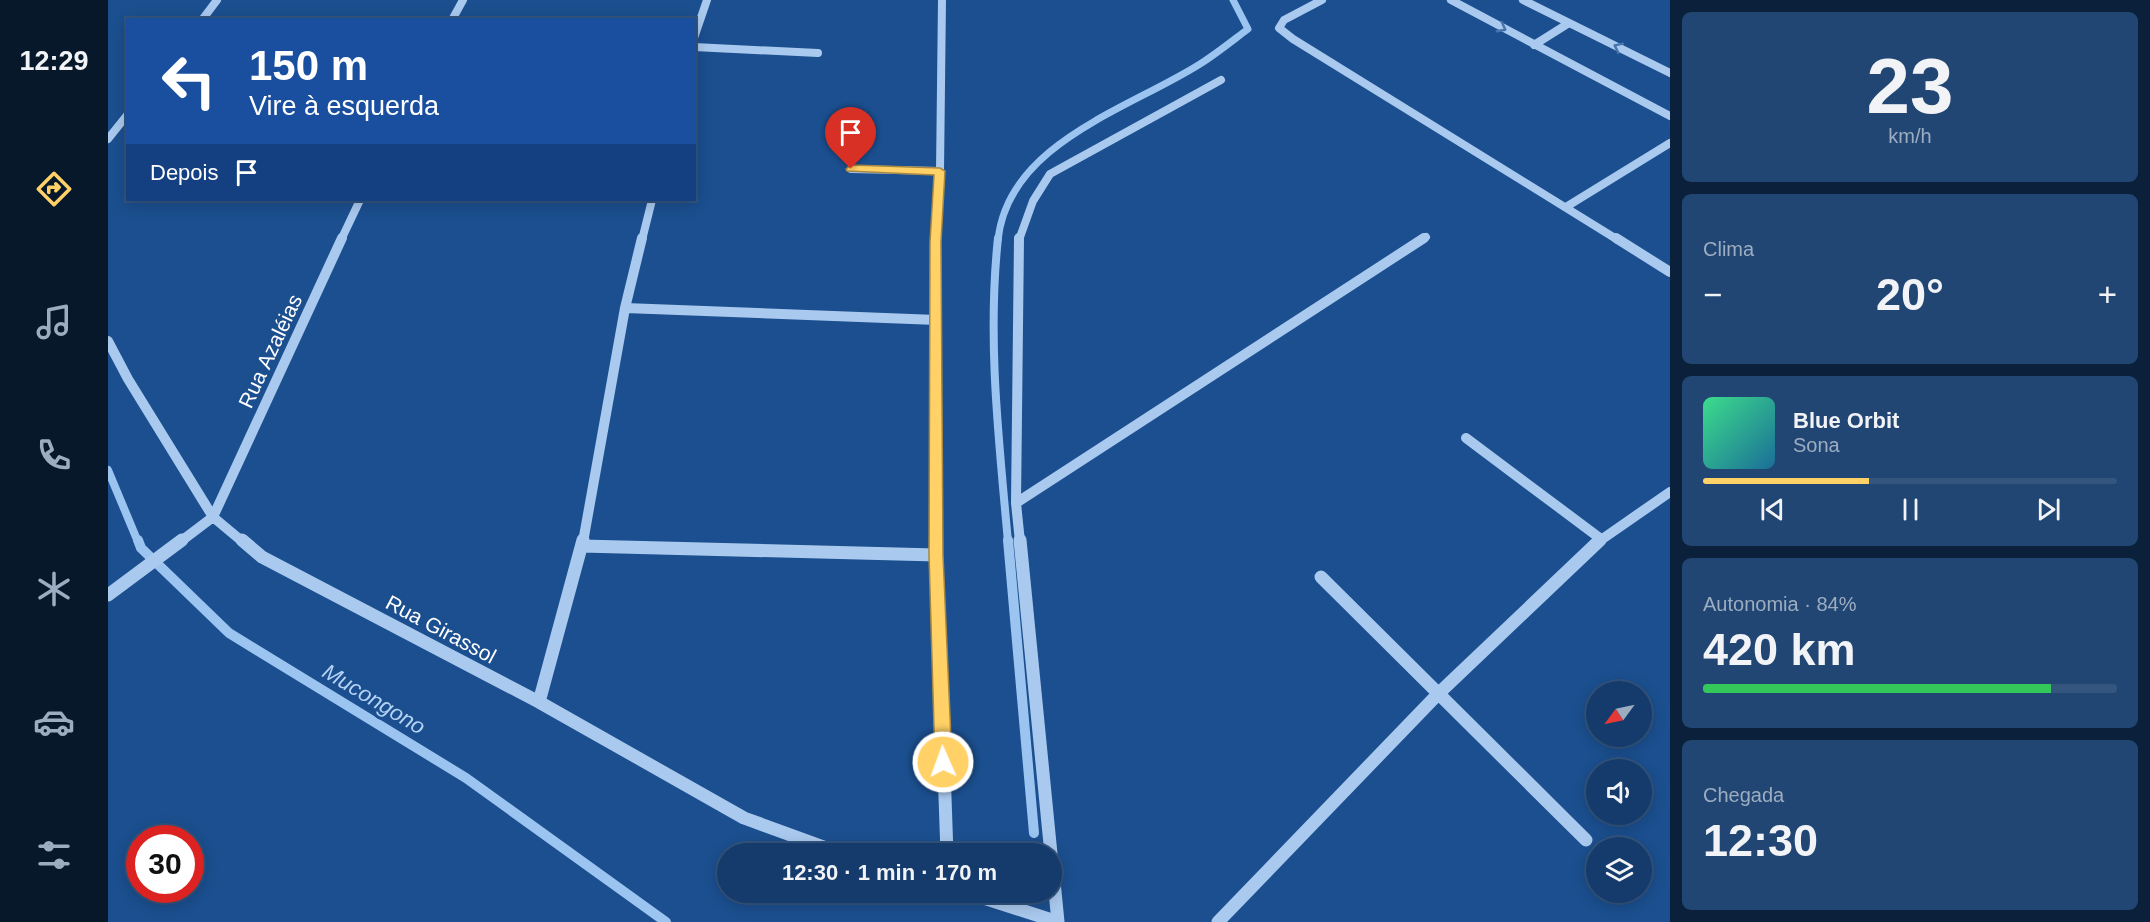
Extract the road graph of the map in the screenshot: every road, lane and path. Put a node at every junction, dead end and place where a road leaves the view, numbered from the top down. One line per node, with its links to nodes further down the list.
1 (217, 0): 8 (street)
2 (463, 0): 9 (street)
3 (707, 0): 11 (street)
4 (942, 0): 22 (street)
5 (1322, 0): 25 (street)
6 (1451, 0): 12 (street, one-way to 12)
7 (1523, 0): 10 (street)
8 (204, 18)
9 (453, 18)
10 (1569, 23): 12 (street); 15 (street, one-way to 10)
11 (696, 32)
12 (1534, 45): 18 (street)
13 (696, 47): 14 (street)
14 (818, 53)
15 (1670, 73)
16 (1221, 80): 33 (street)
17 (126, 116): 19 (street)
18 (1670, 116)
19 (108, 139)
20 (1670, 143): 25 (street)
21 (851, 169): 22 (street)
22 (940, 171): 29 (street)
23 (360, 201): 34 (street, Rua Azaléias)
24 (652, 201): 28 (street)
25 (1566, 207): 27 (street)
26 (1426, 237): 33 (street)
27 (1670, 272)
28 (625, 308): 29 (street); 36 (street)
29 (937, 320): 37 (street)
30 (108, 341): 34 (street, Rua Girassol)
31 (1466, 438): 35 (street)
32 (1670, 492): 35 (street)
33 (1016, 502): 45 (street)
34 (213, 517): 39 (street); 41 (street, Rua Girassol)
35 (1601, 539): 40 (street)
36 (582, 546): 37 (street); 41 (street)
37 (936, 555): 44 (street)
38 (1321, 577): 40 (street)
39 (108, 595)
40 (1438, 694): 42 (street); 48 (street)
41 (539, 702): 43 (street, Rua Girassol)
42 (1586, 840)
43 (813, 843)
44 (946, 843)
45 (1050, 843)
46 (999, 903): 47 (street)
47 (1056, 903)
48 (1218, 922)

